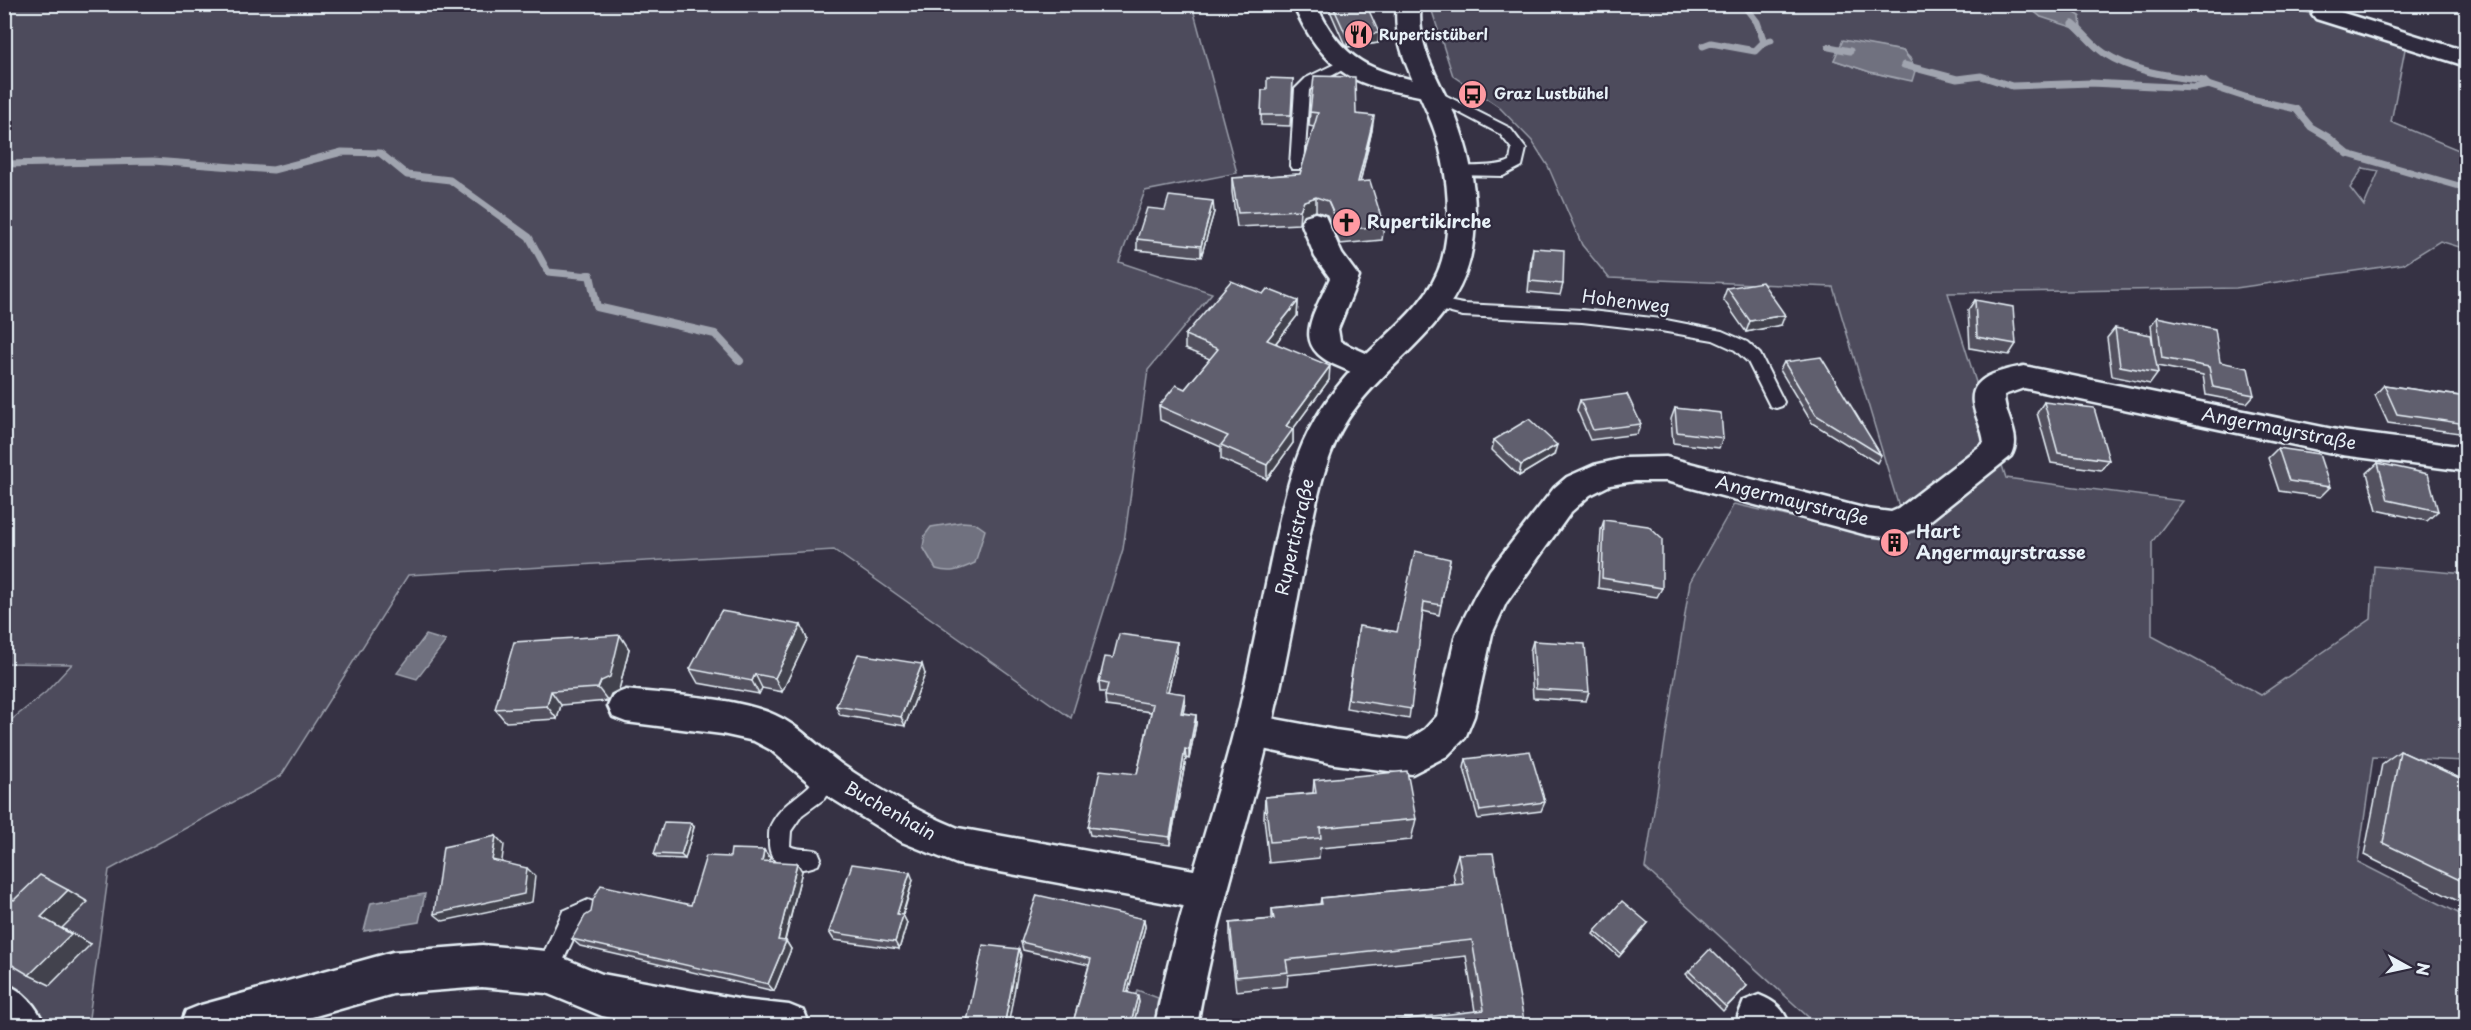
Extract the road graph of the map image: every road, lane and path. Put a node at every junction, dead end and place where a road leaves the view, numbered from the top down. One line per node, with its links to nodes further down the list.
1 (1304, 4): 5 (street)
2 (1409, 4): 6 (street, Rupertistraße)
3 (2324, 14): 4 (street)
4 (2466, 59)
5 (1345, 63): 6 (street); 7 (lane)
6 (1430, 90): 8 (street, Rupertistraße); 8 (lane)
7 (1297, 166)
8 (1457, 172): 10 (street, Rupertistraße)
9 (1315, 222): 11 (street)
10 (1437, 304): 11 (street, Rupertistraße); 12 (lane, Hohenweg)
11 (1371, 368): 15 (street, Rupertistraße)
12 (1776, 402)
13 (2466, 459): 15 (street, Angermayrstraße)
14 (626, 706): 16 (street, Buchenhain)
15 (1253, 731): 18 (street, Rupertistraße)
16 (828, 776): 17 (lane); 18 (street, Buchenhain)
17 (810, 858)
18 (1205, 891): 23 (street, Rupertistraße)
19 (588, 911): 20 (lane)
20 (546, 972): 21 (street); 22 (street)
21 (201, 1026)
22 (789, 1026)
23 (1176, 1026)

